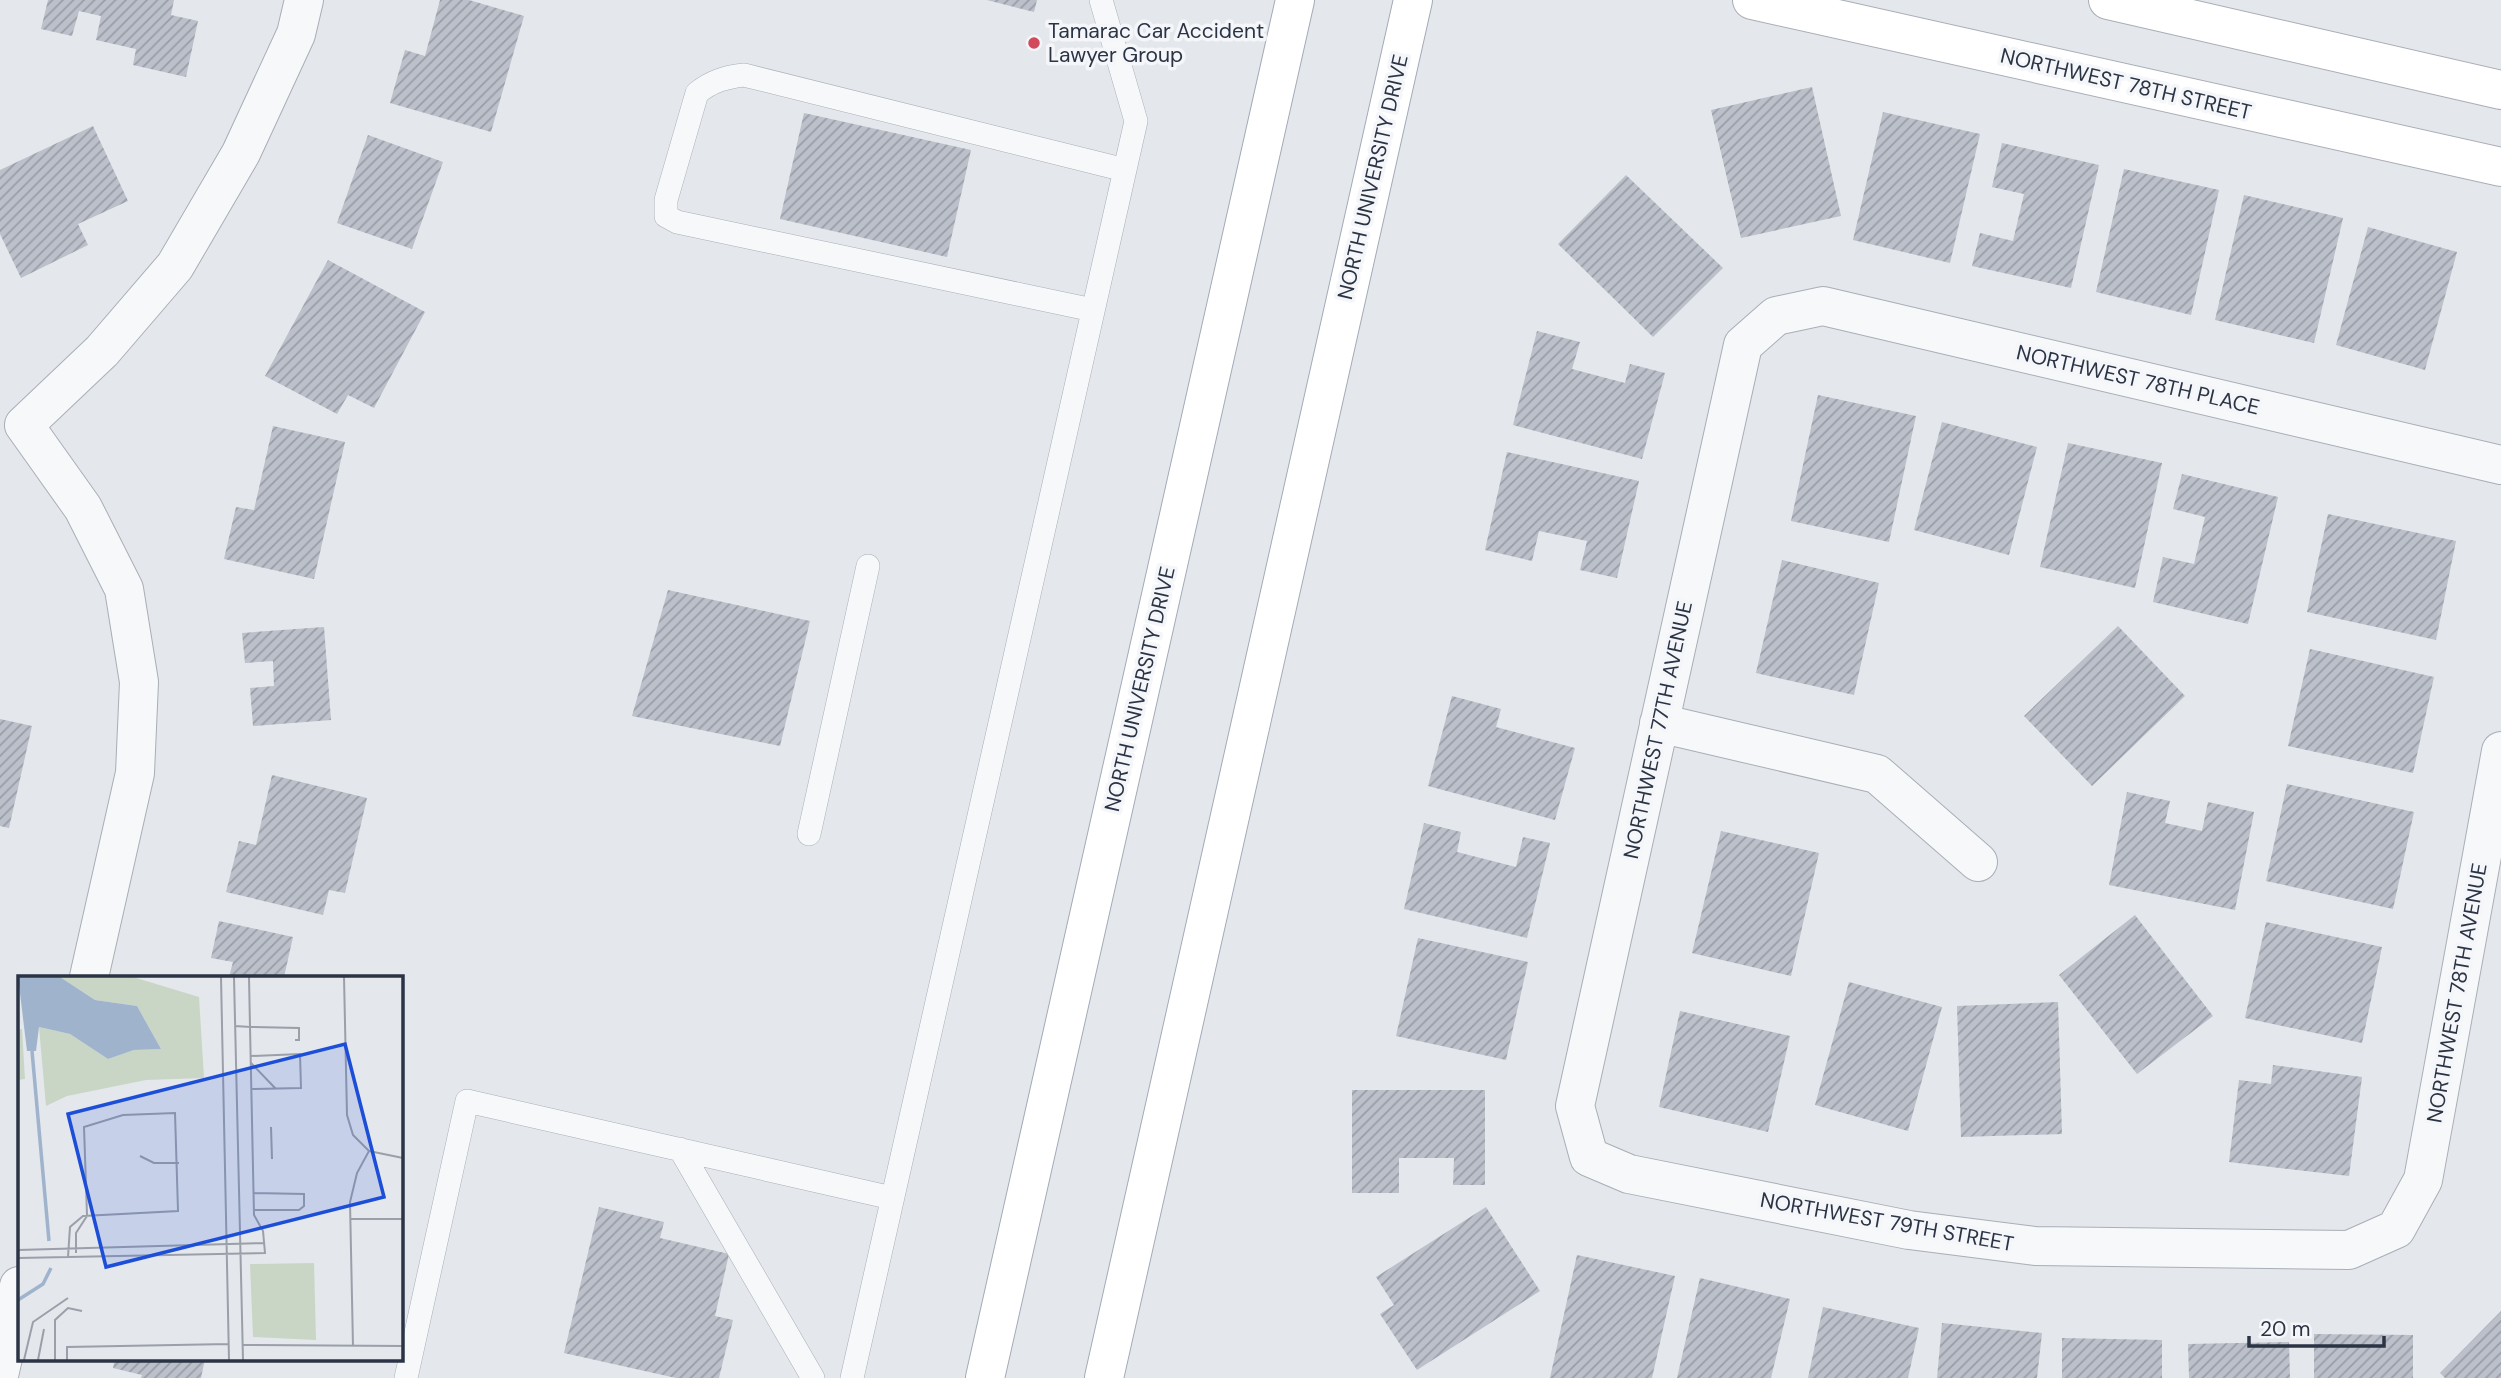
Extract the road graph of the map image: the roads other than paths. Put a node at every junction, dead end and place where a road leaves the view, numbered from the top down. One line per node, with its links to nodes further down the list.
1 (304, 0): 12 (street)
2 (1101, 0): 9 (lane)
3 (1295, 0): 29 (main road, NORTH UNIVERSITY DRIVE)
4 (1413, 0): 30 (main road, NORTH UNIVERSITY DRIVE)
5 (1752, 0): 8 (main road, NORTHWEST 78TH STREET)
6 (2108, 0): 7 (main road)
7 (2501, 90)
8 (2501, 167)
9 (1125, 170): 10 (lane); 10 (lane)
10 (1093, 310): 22 (lane)
11 (1776, 316): 13 (street, NORTHWEST 78TH PLACE); 15 (street, NORTHWEST 77TH AVENUE)
12 (12, 415): 19 (street)
13 (2501, 465)
14 (868, 566): 17 (lane)
15 (1659, 723): 18 (street); 21 (street, NORTHWEST 77TH AVENUE)
16 (2501, 751): 23 (street, NORTHWEST 78TH AVENUE)
17 (809, 834)
18 (1978, 862)
19 (89, 976)
20 (680, 1149): 22 (lane); 26 (lane); 27 (lane)
21 (1588, 1157): 23 (street, NORTHWEST 79TH STREET)
22 (892, 1198): 28 (lane)
23 (2396, 1229)
24 (18, 1290): 25 (street)
25 (0, 1371)
26 (406, 1378)
27 (813, 1378)
28 (852, 1378)
29 (985, 1378)
30 (1104, 1378)

